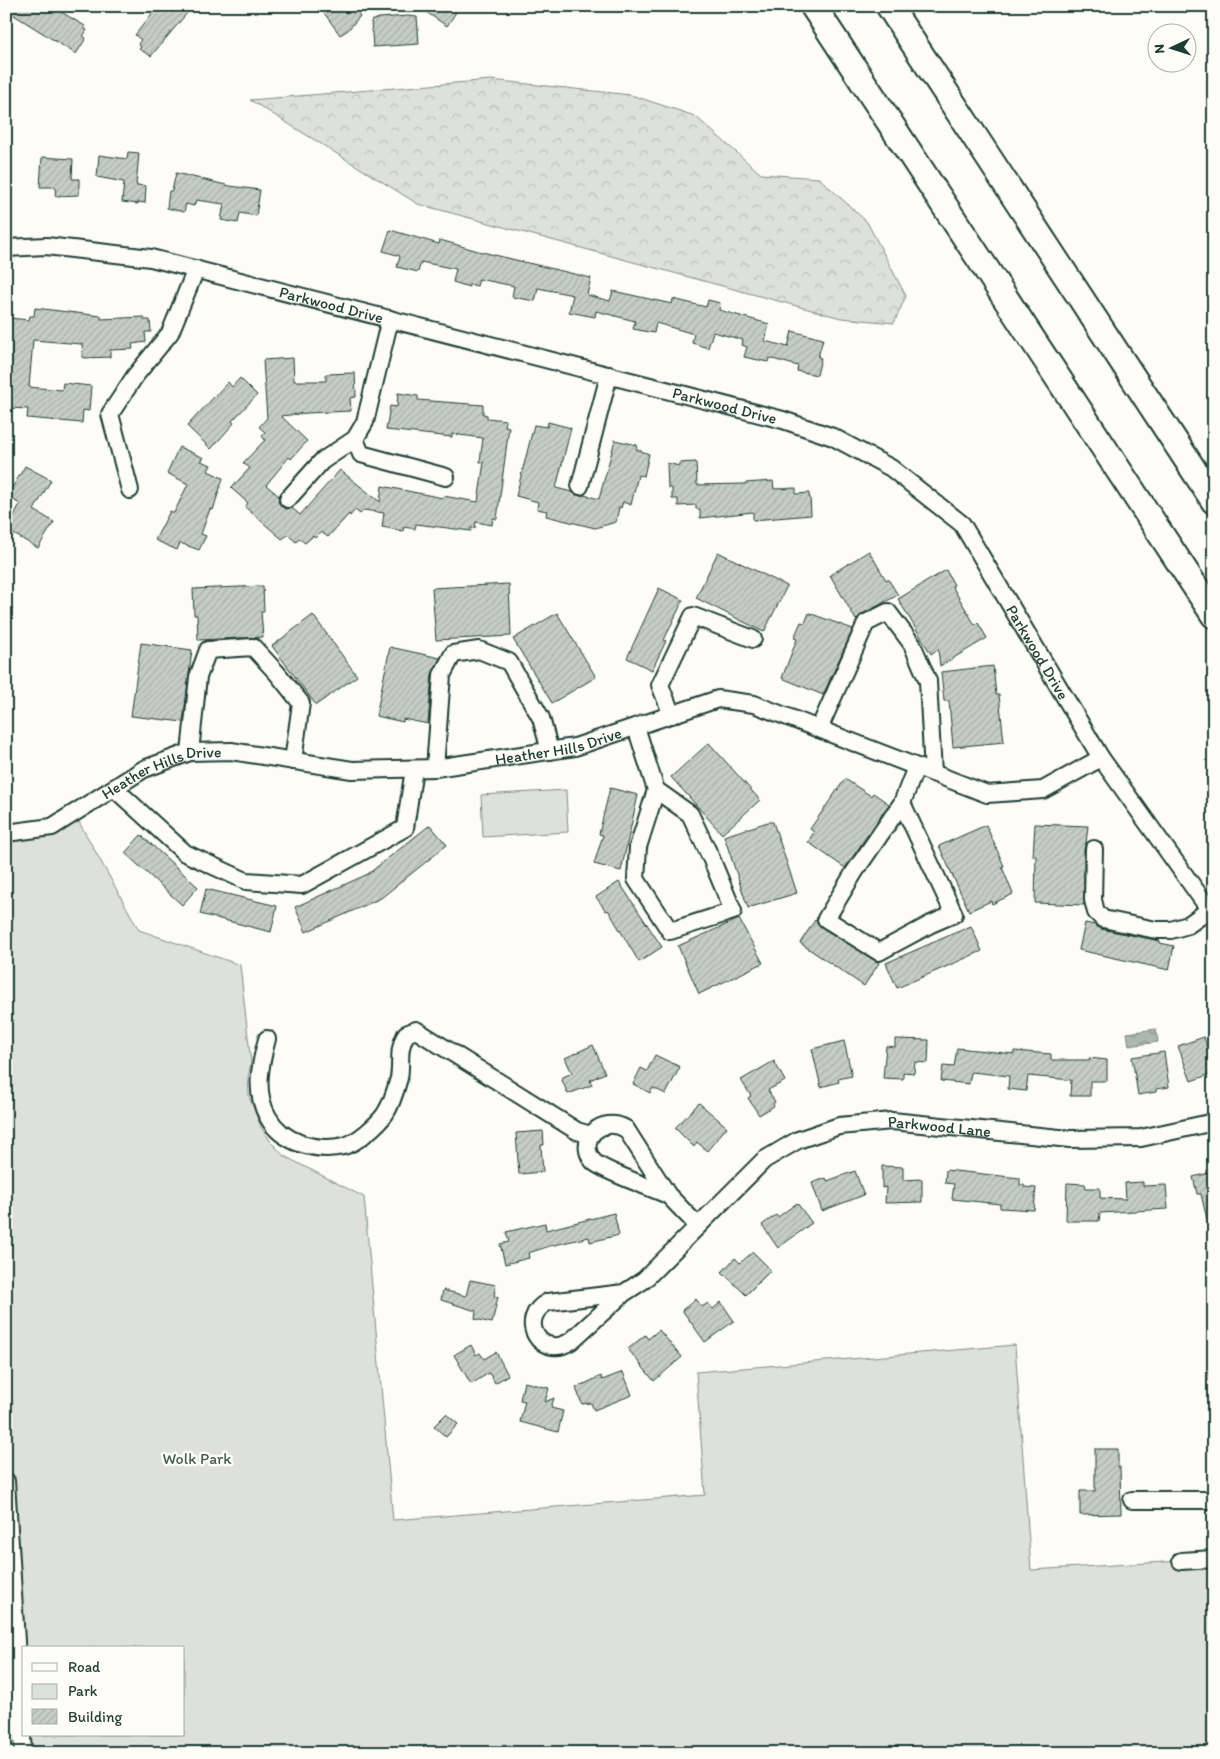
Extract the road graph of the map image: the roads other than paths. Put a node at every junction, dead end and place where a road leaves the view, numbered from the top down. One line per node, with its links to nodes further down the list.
1 (794, 6): 6 (highway)
2 (813, 6): 6 (highway)
3 (889, 6): 5 (highway)
4 (896, 6): 5 (highway)
5 (928, 64): 16 (highway)
6 (937, 194): 17 (highway)
7 (6, 248): 8 (street, Parkwood Drive)
8 (196, 269): 9 (street, Parkwood Drive); 14 (street)
9 (390, 319): 10 (street, Parkwood Drive); 11 (street)
10 (609, 375): 13 (street); 24 (street, Parkwood Drive)
11 (356, 439): 12 (street); 15 (street)
12 (446, 477)
13 (580, 486)
14 (130, 490)
15 (288, 499)
16 (1214, 501)
17 (1214, 615)
18 (754, 639): 19 (street)
19 (672, 715): 20 (street, Heather Hills Drive); 21 (street, Heather Hills Drive)
20 (636, 727): 22 (street, Heather Hills Drive); 31 (street)
21 (819, 729): 26 (street, Heather Hills Drive); 29 (street)
22 (550, 751): 27 (street, Heather Hills Drive); 27 (street)
23 (190, 752): 25 (street, Heather Hills Drive); 25 (street); 30 (street, Heather Hills Drive)
24 (1101, 758): 29 (street, Heather Hills Drive); 35 (street, Parkwood Drive)
25 (293, 761): 28 (street, Heather Hills Drive)
26 (916, 767): 29 (street, Heather Hills Drive); 32 (street)
27 (435, 768): 28 (street, Heather Hills Drive)
28 (414, 769): 30 (street)
29 (933, 773)
30 (114, 788): 33 (street, Heather Hills Drive)
31 (656, 790): 31 (street)
32 (902, 803): 32 (street)
33 (6, 833)
34 (1094, 849): 35 (street)
35 (1212, 913)
36 (267, 1039): 38 (street)
37 (1214, 1122): 40 (street, Parkwood Lane)
38 (592, 1135): 39 (street); 39 (street)
39 (668, 1195): 40 (street)
40 (698, 1226): 41 (street, Parkwood Lane)
41 (624, 1293): 41 (street, Parkwood Lane)
42 (6, 1481): 47 (street)
43 (1132, 1500): 44 (street)
44 (1214, 1500)
45 (1214, 1559): 46 (street)
46 (1180, 1561)
47 (13, 1684): 48 (street)
48 (23, 1753)

